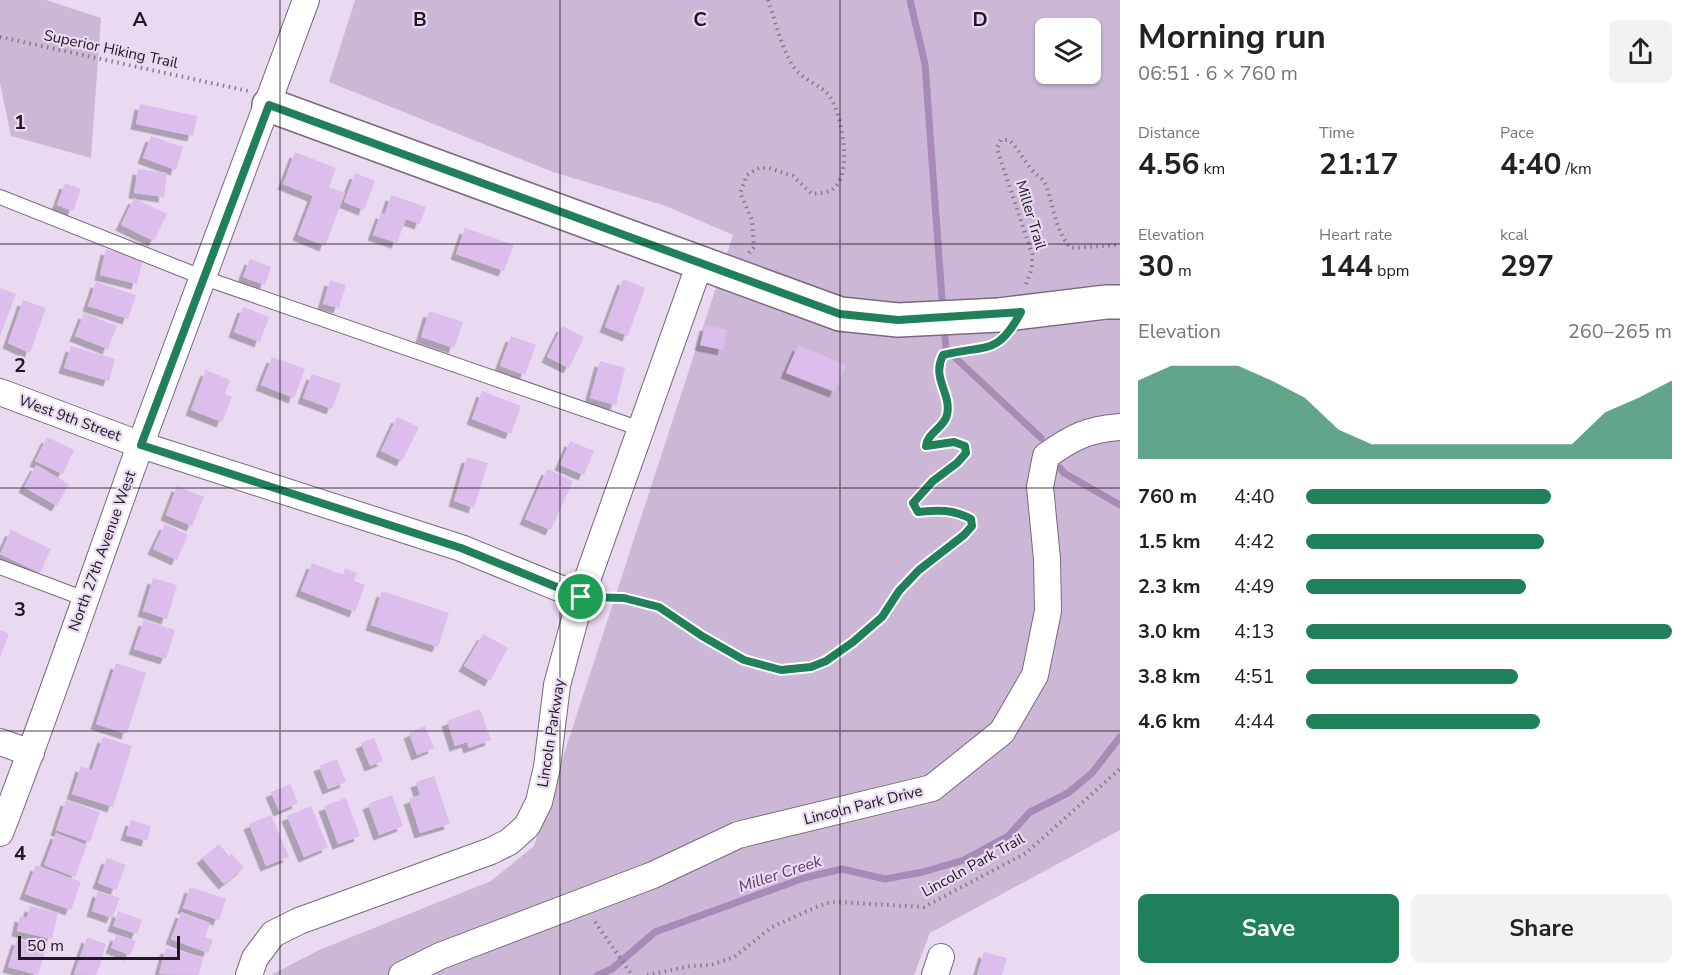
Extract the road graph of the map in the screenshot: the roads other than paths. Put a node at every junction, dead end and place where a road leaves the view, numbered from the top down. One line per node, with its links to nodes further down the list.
1 (306, 0): 2 (street, North 27th Avenue West)
2 (269, 105): 4 (street); 5 (street, North 27th Avenue West)
3 (0, 197): 5 (lane)
4 (700, 263): 6 (street); 9 (street, Lincoln Parkway)
5 (204, 278): 9 (lane); 10 (street, North 27th Avenue West)
6 (1120, 302)
7 (0, 392): 10 (street, West 9th Street)
8 (1120, 427): 18 (street, Lincoln Park Drive)
9 (641, 429): 12 (street, Lincoln Parkway)
10 (141, 445): 12 (street, West 9th Street); 13 (street, North 27th Avenue West)
11 (0, 567): 13 (lane)
12 (581, 597): 17 (street, Lincoln Parkway)
13 (85, 599): 15 (street, North 27th Avenue West)
14 (0, 742): 15 (street)
15 (31, 753): 16 (street, North 27th Avenue West)
16 (0, 833)
17 (249, 975)
18 (402, 975)

